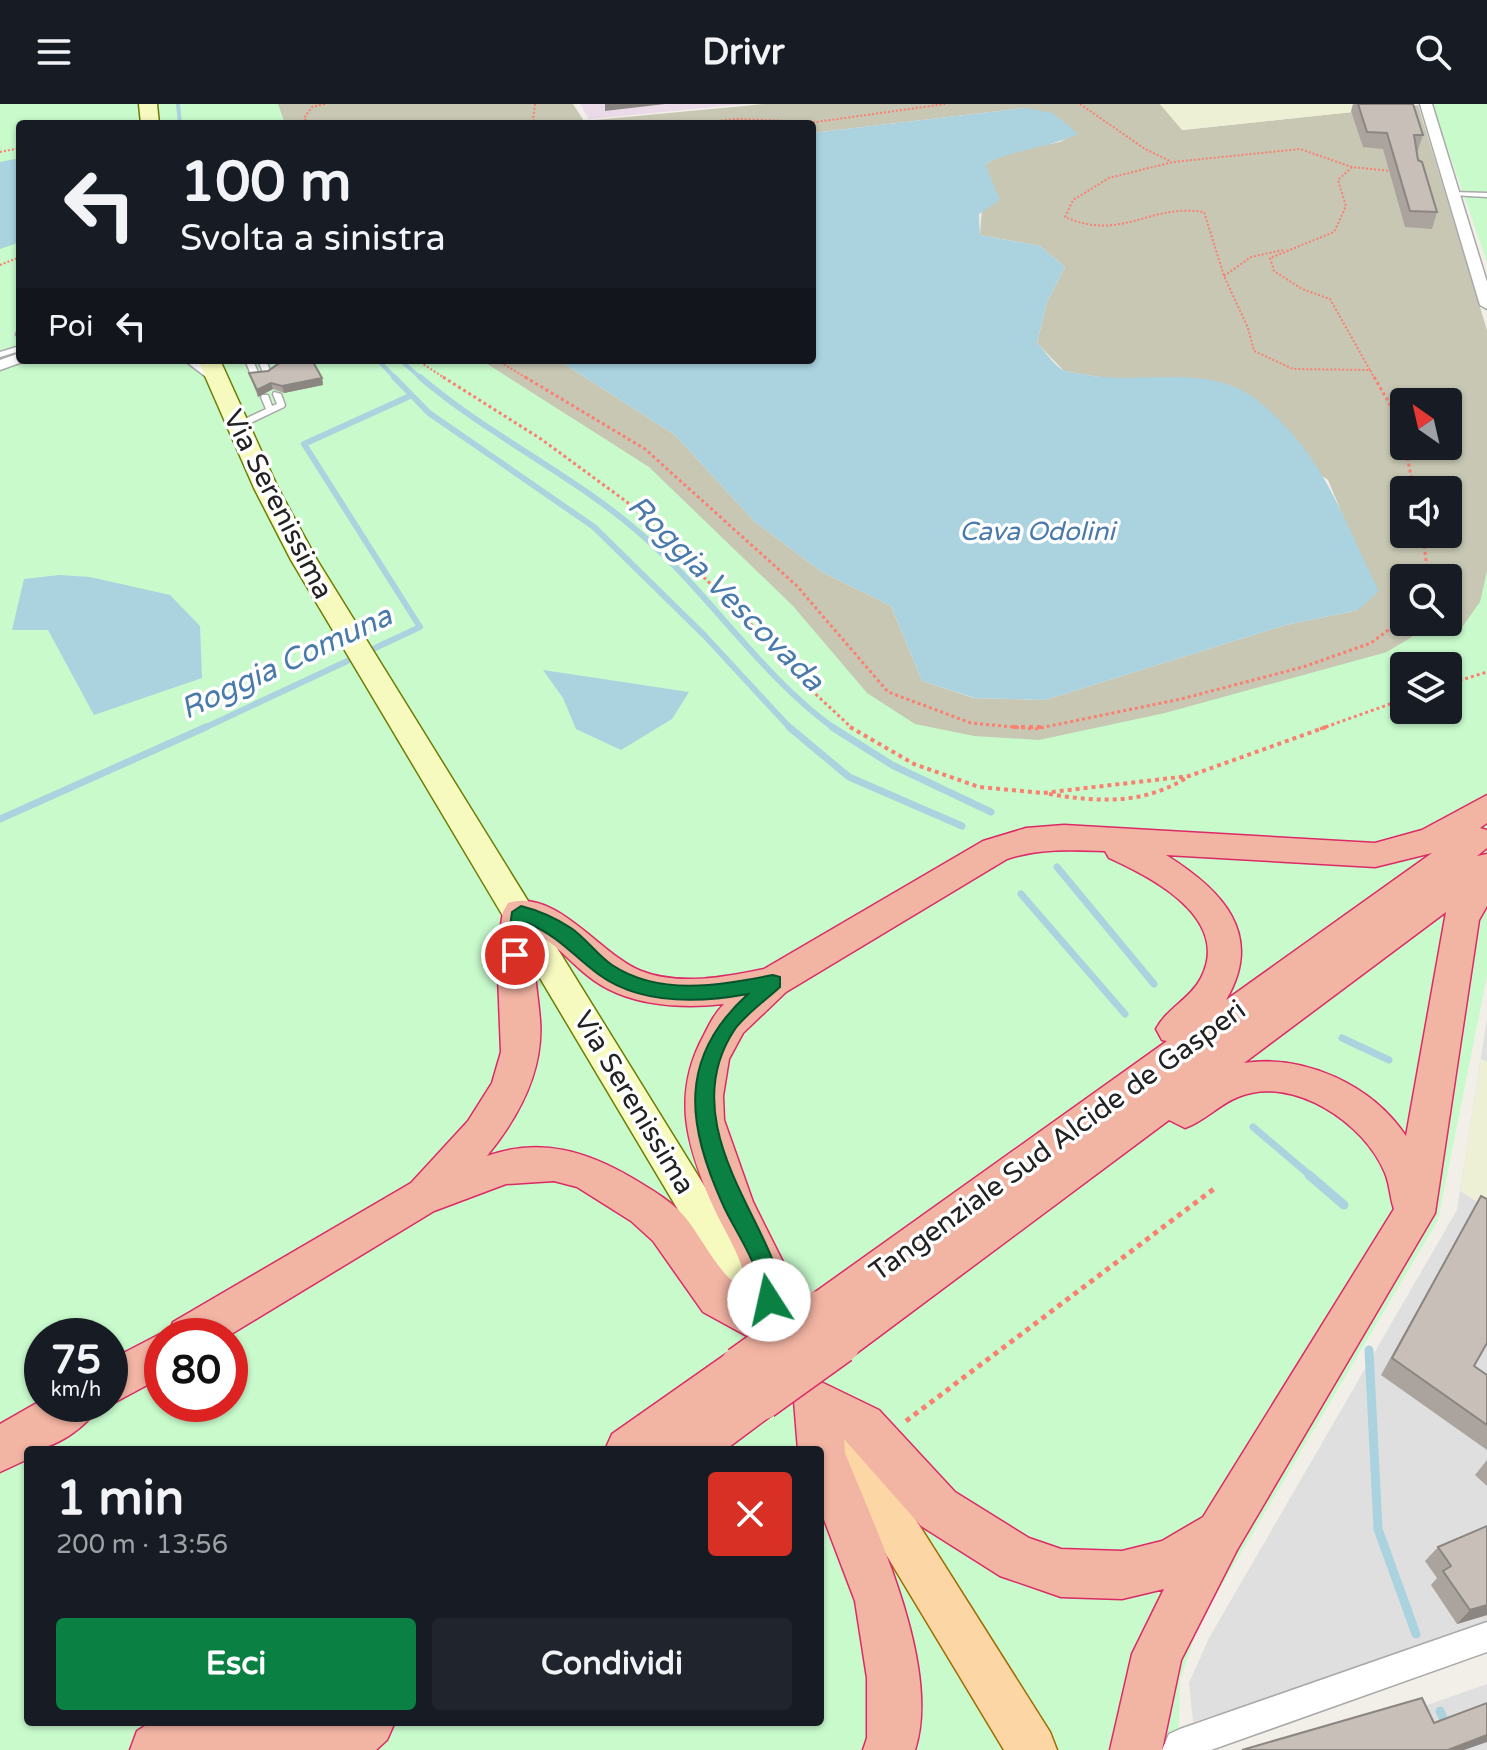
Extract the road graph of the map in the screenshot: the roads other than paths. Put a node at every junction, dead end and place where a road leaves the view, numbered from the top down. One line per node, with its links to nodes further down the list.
1 (1426, 104): 3 (street)
2 (1422, 174): 3 (street)
3 (1448, 176): 4 (street)
4 (1453, 194): 5 (lane); 6 (street)
5 (1487, 195)
6 (1487, 305)
7 (251, 364): 11 (lane)
8 (264, 364): 10 (lane)
9 (212, 369): 15 (main road, Via Serenissima)
10 (267, 373)
11 (255, 375)
12 (277, 394): 14 (lane)
13 (265, 397): 14 (lane)
14 (270, 410): 15 (lane)
15 (237, 426): 21 (main road, Via Serenissima)
16 (1487, 807): 18 (highway)
17 (1487, 831): 23 (highway, Tangenziale Sud Alcide de Gasperi)
18 (1097, 840): 22 (highway); 23 (highway)
19 (1487, 863): 26 (highway, Tangenziale Sud Alcide de Gasperi)
20 (1487, 886): 25 (highway)
21 (521, 912): 22 (highway); 24 (highway); 29 (main road, Via Serenissima)
22 (773, 982): 29 (highway)
23 (1011, 1175): 28 (highway, Tangenziale Sud Alcide de Gasperi)
24 (419, 1198): 27 (highway); 29 (highway)
25 (1414, 1213): 26 (highway); 38 (highway)
26 (929, 1276): 28 (highway, Tangenziale Sud Alcide de Gasperi)
27 (219, 1318)
28 (829, 1328): 30 (highway, Tangenziale Sud Alcide de Gasperi, bridge)
29 (771, 1329): 31 (main road, Via Serenissima)
30 (751, 1383): 33 (highway, Tangenziale Sud Alcide de Gasperi); 34 (highway, Tangenziale Sud Alcide de Gasperi)
31 (817, 1401): 35 (highway); 38 (highway); 49 (main road, Via Serenissima)
32 (46, 1422): 36 (highway)
33 (635, 1446)
34 (692, 1446)
35 (821, 1446)
36 (0, 1450)
37 (824, 1458): 48 (highway)
38 (1220, 1533): 50 (highway)
39 (1487, 1637): 51 (street)
40 (189, 1726): 44 (highway)
41 (244, 1726): 45 (highway)
42 (315, 1726): 46 (highway)
43 (364, 1726): 47 (highway)
44 (156, 1750)
45 (211, 1750)
46 (282, 1750)
47 (335, 1750)
48 (889, 1750)
49 (1032, 1750)
50 (1136, 1750)
51 (1178, 1750)

